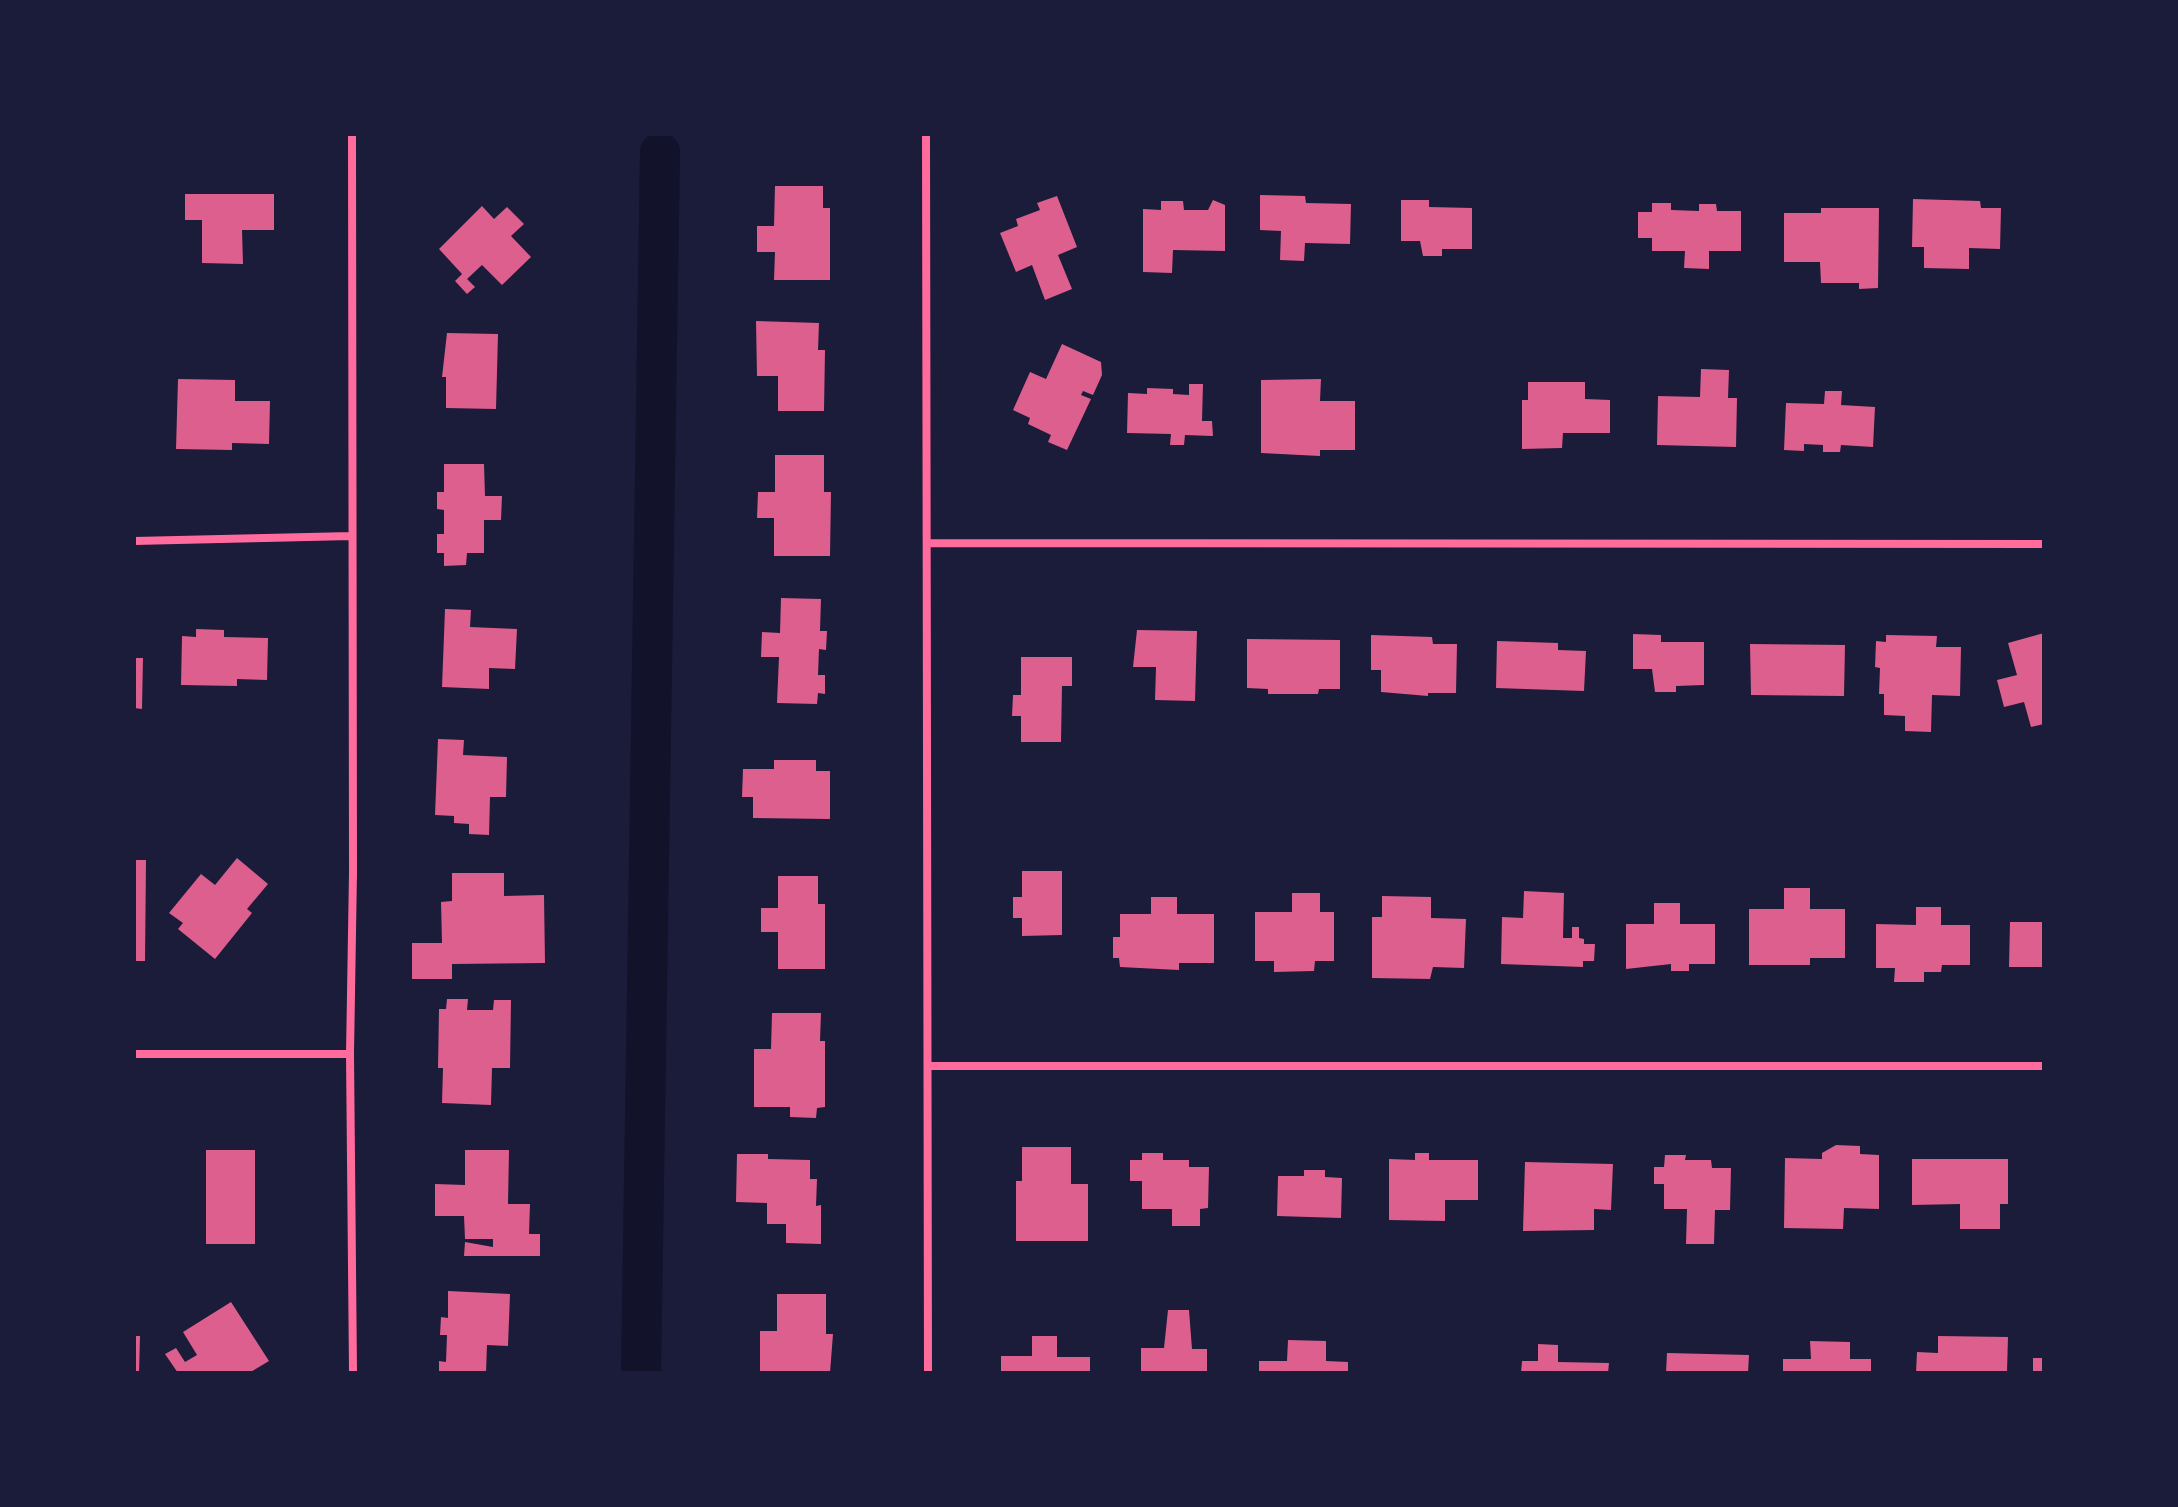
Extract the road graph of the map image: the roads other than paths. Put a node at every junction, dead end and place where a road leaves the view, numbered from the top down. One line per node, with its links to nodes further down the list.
1 (352, 134): 3 (street)
2 (926, 134): 5 (street)
3 (351, 536): 4 (street); 8 (street)
4 (134, 541)
5 (927, 543): 6 (street); 9 (street)
6 (2044, 544)
7 (134, 1054): 8 (street)
8 (350, 1054): 11 (street)
9 (928, 1066): 10 (street); 12 (street)
10 (2044, 1066)
11 (353, 1373)
12 (928, 1373)

